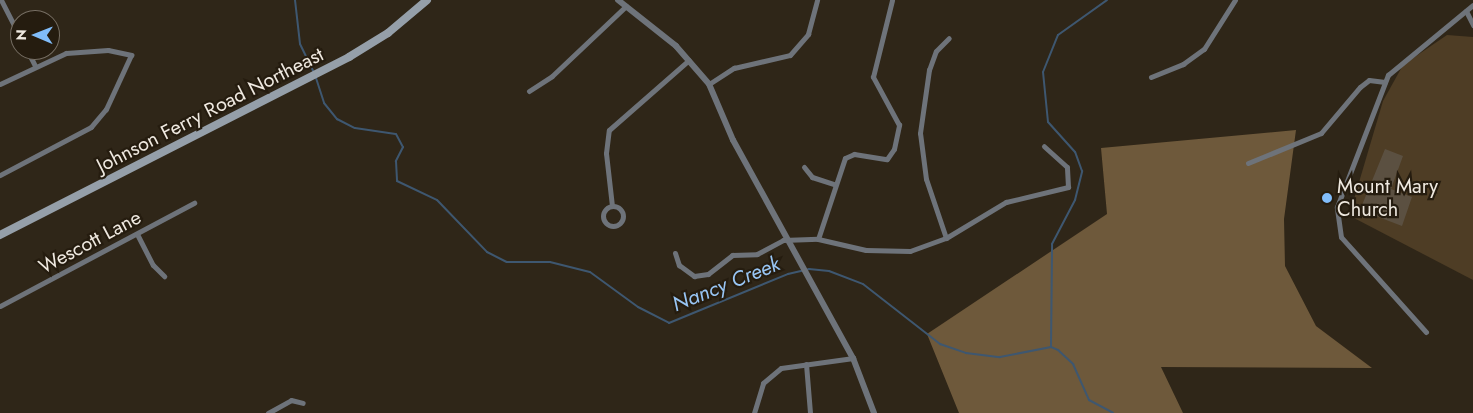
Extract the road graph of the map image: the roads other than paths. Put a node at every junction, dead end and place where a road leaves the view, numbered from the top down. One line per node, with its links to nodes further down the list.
1 (1, 0): 10 (street)
2 (427, 0): 29 (main road, Johnson Ferry Road Northeast)
3 (618, 0): 8 (street)
4 (817, 0): 19 (street)
5 (892, 0): 25 (street)
6 (1235, 0): 16 (street)
7 (1473, 5): 9 (street)
8 (626, 6): 14 (street); 20 (street)
9 (1466, 11): 11 (street); 17 (street)
10 (10, 17)
11 (1473, 25)
12 (949, 38): 30 (street)
13 (32, 60): 15 (street)
14 (689, 60): 19 (street); 27 (street)
15 (35, 66): 18 (street); 24 (street)
16 (1151, 78)
17 (1385, 82): 22 (street); 36 (street)
18 (0, 84)
19 (708, 84): 32 (street)
20 (529, 91)
21 (1044, 146): 30 (street)
22 (1248, 163)
23 (804, 168): 25 (street)
24 (0, 174)
25 (834, 184): 31 (street)
26 (194, 203): 28 (street, Wescott Lane)
27 (612, 206): 27 (street)
28 (137, 234): 34 (street); 35 (street, Wescott Lane)
29 (0, 235)
30 (946, 238): 31 (street)
31 (818, 239): 32 (street)
32 (790, 240): 33 (street); 37 (street)
33 (675, 253)
34 (164, 276)
35 (0, 306)
36 (1426, 332)
37 (853, 358): 38 (street); 43 (street)
38 (806, 364): 41 (street); 42 (street)
39 (303, 403): 40 (street)
40 (268, 413)
41 (754, 413)
42 (810, 413)
43 (874, 413)

